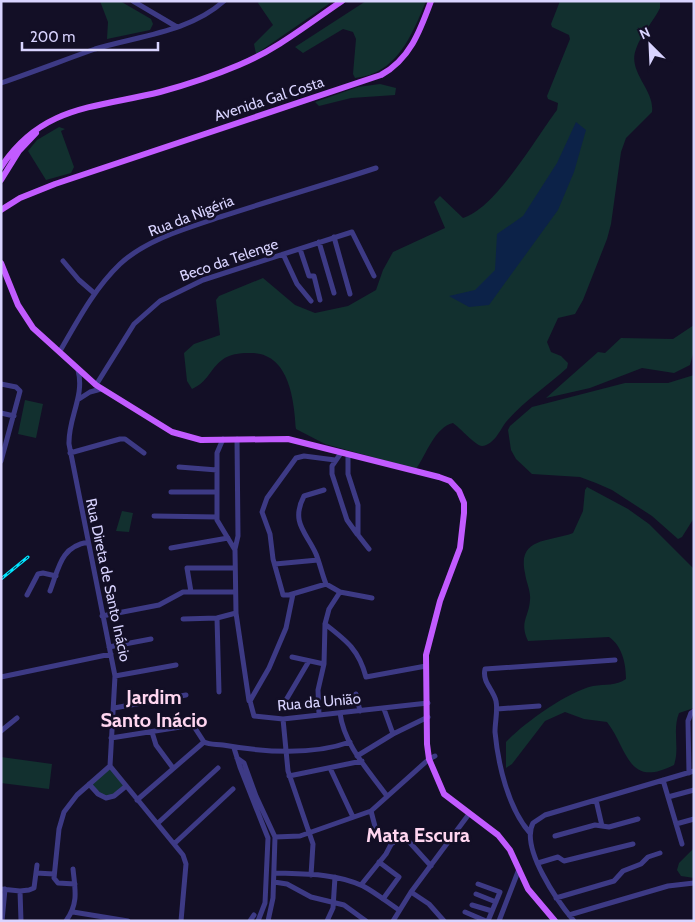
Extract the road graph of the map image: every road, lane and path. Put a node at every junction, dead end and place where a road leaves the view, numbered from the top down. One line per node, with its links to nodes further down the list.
1 (133, 1): 5 (street)
2 (224, 1): 5 (street)
3 (342, 1): 7 (main road)
4 (431, 1): 10 (main road, Avenida Gal Costa)
5 (177, 27): 6 (street)
6 (1, 83)
7 (46, 123): 8 (main road); 11 (main road)
8 (1, 167)
9 (376, 168): 23 (street, Rua da Nigéria)
10 (78, 176): 12 (main road, Avenida Gal Costa); 13 (main road, Avenida Gal Costa)
11 (1, 180)
12 (1, 205)
13 (1, 210)
14 (334, 237): 15 (street, Beco da Telenge); 21 (street, Beco da Telenge); 25 (street)
15 (319, 242): 16 (street, Beco da Telenge); 24 (street)
16 (300, 249): 17 (street, Beco da Telenge); 26 (street)
17 (283, 254): 27 (street); 31 (street, Beco da Telenge)
18 (63, 262): 23 (street)
19 (1, 263): 22 (main road)
20 (1, 272): 22 (main road)
21 (374, 276)
22 (7, 278): 28 (main road)
23 (94, 293): 28 (street, Rua da Nigéria)
24 (334, 293)
25 (350, 294)
26 (320, 300)
27 (311, 302)
28 (60, 351): 29 (main road)
29 (78, 370): 31 (main road); 32 (street, Rua Direta de Santo Inácio)
30 (1, 384): 34 (street)
31 (99, 387): 32 (street); 37 (main road)
32 (79, 399): 39 (street, Rua Direta de Santo Inácio)
33 (1, 413): 34 (street)
34 (14, 416): 38 (street)
35 (223, 439): 36 (main road); 37 (main road); 41 (street)
36 (237, 439): 42 (main road); 57 (street)
37 (207, 440): 41 (street)
38 (4, 444): 44 (street)
39 (70, 453): 40 (street); 54 (street, Rua Direta de Santo Inácio)
40 (144, 453)
41 (217, 453): 46 (street)
42 (344, 454): 43 (street); 52 (street); 83 (main road)
43 (335, 460): 52 (street); 59 (street)
44 (1, 461)
45 (179, 467): 46 (street)
46 (217, 470): 49 (street)
47 (324, 490): 58 (street)
48 (171, 492): 49 (street)
49 (216, 492): 51 (street)
50 (154, 516): 51 (street)
51 (216, 517): 53 (street)
52 (358, 535): 56 (street)
53 (228, 538): 55 (street); 57 (street)
54 (88, 542): 61 (street); 71 (street, Rua Direta de Santo Inácio)
55 (171, 548)
56 (369, 549)
57 (235, 550): 60 (street)
58 (318, 560): 59 (street); 62 (street)
59 (275, 564): 67 (street)
60 (235, 568): 64 (street); 65 (street)
61 (56, 576): 63 (street); 68 (street)
62 (326, 584): 66 (street); 67 (street)
63 (50, 591)
64 (191, 592): 65 (street); 71 (street)
65 (236, 592): 70 (street)
66 (340, 592): 69 (street); 74 (street)
67 (293, 594): 90 (street, Rua da União)
68 (27, 595)
69 (372, 598)
70 (236, 613): 72 (street); 90 (street)
71 (102, 616): 76 (street, Rua Direta de Santo Inácio)
72 (217, 618): 73 (street); 86 (street)
73 (183, 619)
74 (324, 624): 81 (street); 83 (street)
75 (151, 639): 76 (street)
76 (109, 647): 77 (street, Rua Direta de Santo Inácio)
77 (110, 654): 84 (street, Rua Direta de Santo Inácio); 85 (street)
78 (292, 657): 80 (street)
79 (615, 660): 95 (street)
80 (309, 661): 81 (street); 89 (street)
81 (324, 664): 99 (street)
82 (176, 665): 84 (street)
83 (426, 666): 91 (main road)
84 (115, 676): 93 (street, Rua Direta de Santo Inácio)
85 (1, 677)
86 (218, 692)
87 (356, 694): 96 (street)
88 (186, 695): 93 (street)
89 (286, 700)
90 (250, 701): 102 (street, Rua da União)
91 (428, 702): 94 (street, Rua da União); 100 (main road)
92 (539, 706): 95 (street)
93 (114, 708): 106 (street, Rua Direta de Santo Inácio)
94 (384, 709): 96 (street, Rua da União); 105 (street)
95 (497, 709): 139 (street)
96 (360, 710): 98 (street, Rua da União)
97 (694, 711): 119 (street)
98 (340, 713): 99 (street, Rua da União); 108 (street)
99 (319, 714): 102 (street, Rua da União)
100 (428, 717): 105 (street); 113 (main road)
101 (17, 718): 103 (street)
102 (283, 719): 110 (street)
103 (1, 731)
104 (152, 732): 106 (street); 107 (street); 116 (street)
105 (393, 734): 111 (street)
106 (111, 738): 115 (street, Rua Direta de Santo Inácio)
107 (204, 742): 109 (street); 116 (street)
108 (350, 742): 110 (street); 111 (street)
109 (234, 748): 110 (street); 112 (street)
110 (285, 751): 120 (street)
111 (357, 756): 114 (street)
112 (237, 758): 141 (street); 184 (street)
113 (432, 758): 126 (street); 131 (main road)
114 (362, 761): 118 (street); 126 (street)
115 (110, 766): 122 (street); 123 (street)
116 (173, 768): 128 (street)
117 (218, 768): 135 (street)
118 (330, 768): 120 (street); 132 (street)
119 (691, 772): 121 (street)
120 (289, 776): 138 (street)
121 (663, 780): 127 (street); 129 (street)
122 (89, 784): 123 (street); 155 (street)
123 (125, 787): 128 (street)
124 (233, 789): 143 (street)
125 (694, 790): 127 (street)
126 (387, 796): 130 (street)
127 (668, 797): 136 (street)
128 (137, 800): 135 (street)
129 (596, 800): 137 (street); 139 (street)
130 (371, 811): 132 (street); 142 (street)
131 (469, 814): 150 (street); 152 (main road)
132 (353, 817): 138 (street)
133 (638, 819): 137 (street)
134 (694, 819): 136 (street)
135 (158, 823): 143 (street)
136 (676, 824): 145 (street)
137 (602, 826): 140 (street)
138 (310, 833): 141 (street); 156 (street)
139 (530, 833): 148 (street)
140 (555, 836)
141 (275, 838): 154 (street)
142 (393, 842): 147 (street); 150 (street)
143 (175, 843): 182 (street)
144 (633, 844): 148 (street)
145 (682, 844)
146 (660, 853): 167 (street)
147 (379, 862): 162 (street); 168 (street)
148 (538, 863): 167 (street)
149 (37, 865): 153 (street)
150 (431, 866): 165 (street)
151 (73, 869): 160 (street)
152 (519, 869): 191 (street); 192 (main road)
153 (36, 873): 155 (street); 164 (street)
154 (274, 873): 156 (street); 158 (street)
155 (54, 874): 160 (street)
156 (311, 875): 157 (street)
157 (335, 877): 162 (street); 169 (street)
158 (274, 882): 169 (street); 185 (street)
159 (694, 883): 177 (street)
160 (75, 884): 173 (street)
161 (478, 884): 170 (street)
162 (361, 886): 168 (street)
163 (3, 889): 164 (street); 178 (street)
164 (20, 891): 179 (street)
165 (411, 892): 172 (street); 189 (street)
166 (476, 894): 170 (street)
167 (556, 898): 177 (street)
168 (383, 899): 172 (street)
169 (333, 901): 186 (street); 187 (street)
170 (496, 902): 175 (street)
171 (472, 904): 175 (street)
172 (399, 910): 188 (street)
173 (72, 912): 180 (street); 181 (street)
174 (465, 912): 190 (street)
175 (492, 912): 190 (street)
176 (254, 915): 183 (street)
177 (569, 915): 193 (street)
178 (2, 921)
179 (21, 921)
180 (66, 921)
181 (128, 921)
182 (181, 921)
183 (250, 921)
184 (258, 921)
185 (268, 921)
186 (327, 921)
187 (366, 921)
188 (393, 921)
189 (444, 921)
190 (487, 921)
191 (499, 921)
192 (555, 921)
193 (574, 921)

